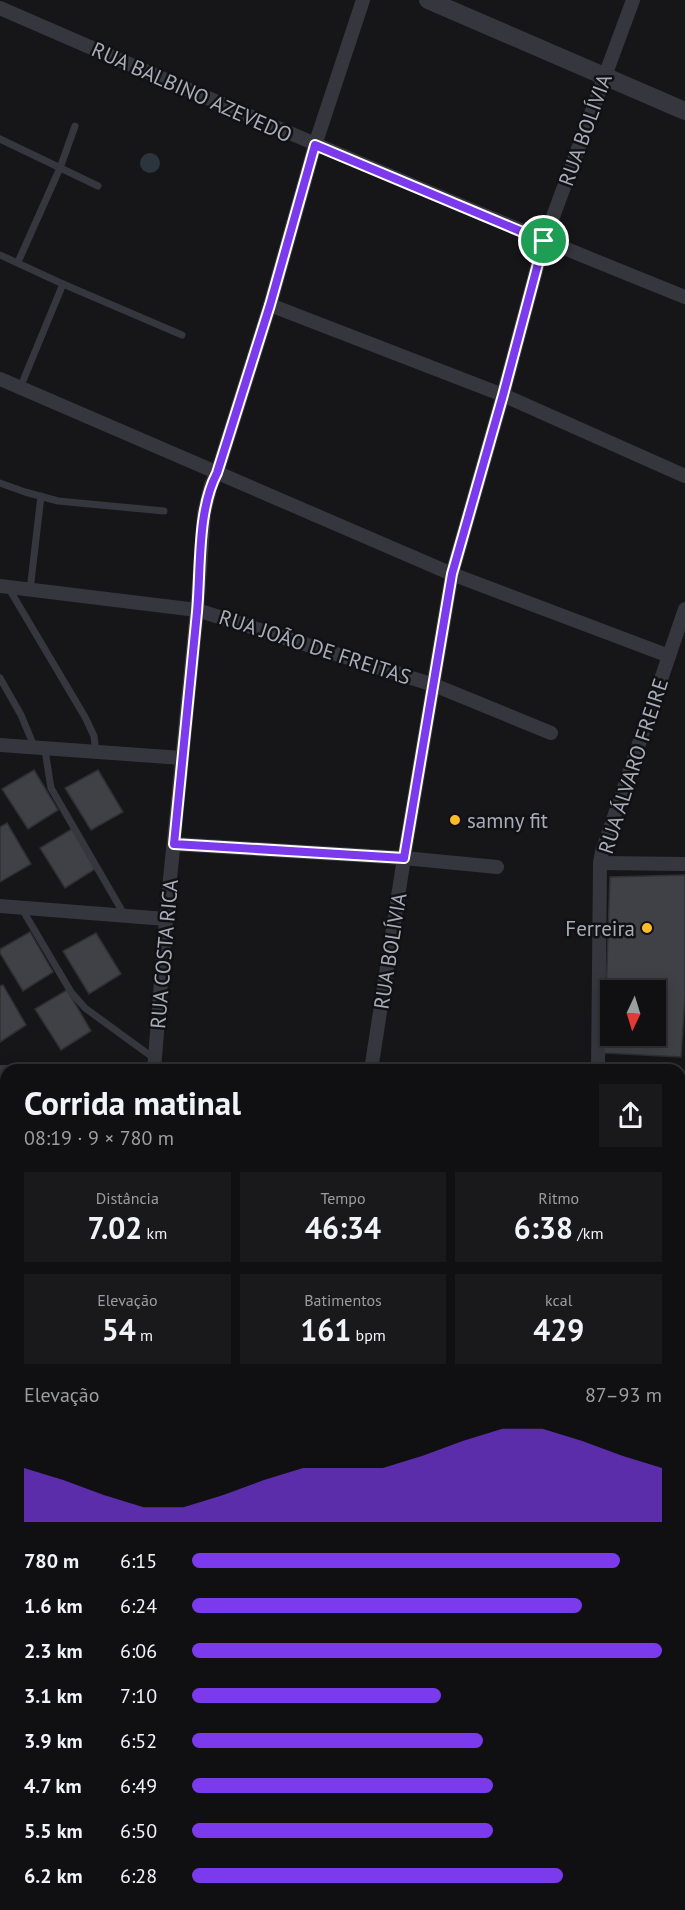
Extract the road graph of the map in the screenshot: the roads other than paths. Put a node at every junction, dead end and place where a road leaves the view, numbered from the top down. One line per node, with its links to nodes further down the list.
1 (363, 0): 9 (street, RUA COSTA RICA)
2 (633, 0): 5 (street, RUA BOLÍVIA)
3 (434, 1): 5 (street)
4 (0, 8): 9 (street, RUA BALBINO AZEVEDO)
5 (605, 76): 6 (street); 12 (street, RUA BOLÍVIA)
6 (685, 111)
7 (75, 126): 10 (lane)
8 (0, 139): 10 (lane)
9 (315, 145): 12 (street, RUA BALBINO AZEVEDO); 17 (street, RUA COSTA RICA)
10 (60, 168): 11 (lane); 14 (lane)
11 (98, 186)
12 (544, 241): 16 (street, RUA BALBINO AZEVEDO); 21 (street, RUA BOLÍVIA)
13 (0, 255): 14 (lane)
14 (18, 262): 15 (lane)
15 (63, 284): 18 (lane); 20 (lane)
16 (685, 297)
17 (270, 305): 21 (street); 22 (street, RUA COSTA RICA)
18 (182, 335)
19 (0, 379): 20 (street)
20 (20, 388): 22 (street)
21 (503, 395): 23 (street); 27 (street, RUA BOLÍVIA)
22 (217, 473): 27 (street); 31 (street, RUA COSTA RICA)
23 (685, 476)
24 (0, 483): 25 (lane)
25 (41, 496): 26 (lane); 29 (lane)
26 (164, 511)
27 (452, 574): 32 (street); 34 (street, RUA BOLÍVIA)
28 (4, 587): 29 (street, RUA JOÃO DE FREITAS); 38 (lane)
29 (30, 590): 31 (street, RUA JOÃO DE FREITAS)
30 (685, 609): 32 (street, RUA ÁLVARO FREIRE)
31 (197, 610): 34 (street, RUA JOÃO DE FREITAS); 39 (street, RUA COSTA RICA)
32 (669, 656): 42 (street, RUA ÁLVARO FREIRE)
33 (0, 678): 37 (lane)
34 (434, 685): 35 (street, RUA JOÃO DE FREITAS); 41 (street, RUA BOLÍVIA)
35 (551, 733)
36 (0, 745): 37 (street)
37 (40, 749): 38 (street); 47 (lane)
38 (96, 753): 39 (street)
39 (182, 758): 40 (street, RUA COSTA RICA)
40 (174, 844): 41 (street); 48 (street, RUA COSTA RICA)
41 (404, 858): 44 (street); 50 (street, RUA BOLÍVIA)
42 (600, 863): 43 (street); 51 (street, RUA ÁLVARO FREIRE)
43 (685, 864)
44 (497, 867)
45 (0, 906): 46 (street)
46 (21, 908): 47 (street); 49 (lane)
47 (124, 916): 48 (street)
48 (166, 920): 49 (street, RUA COSTA RICA)
49 (155, 1064)
50 (373, 1064)
51 (598, 1064)

